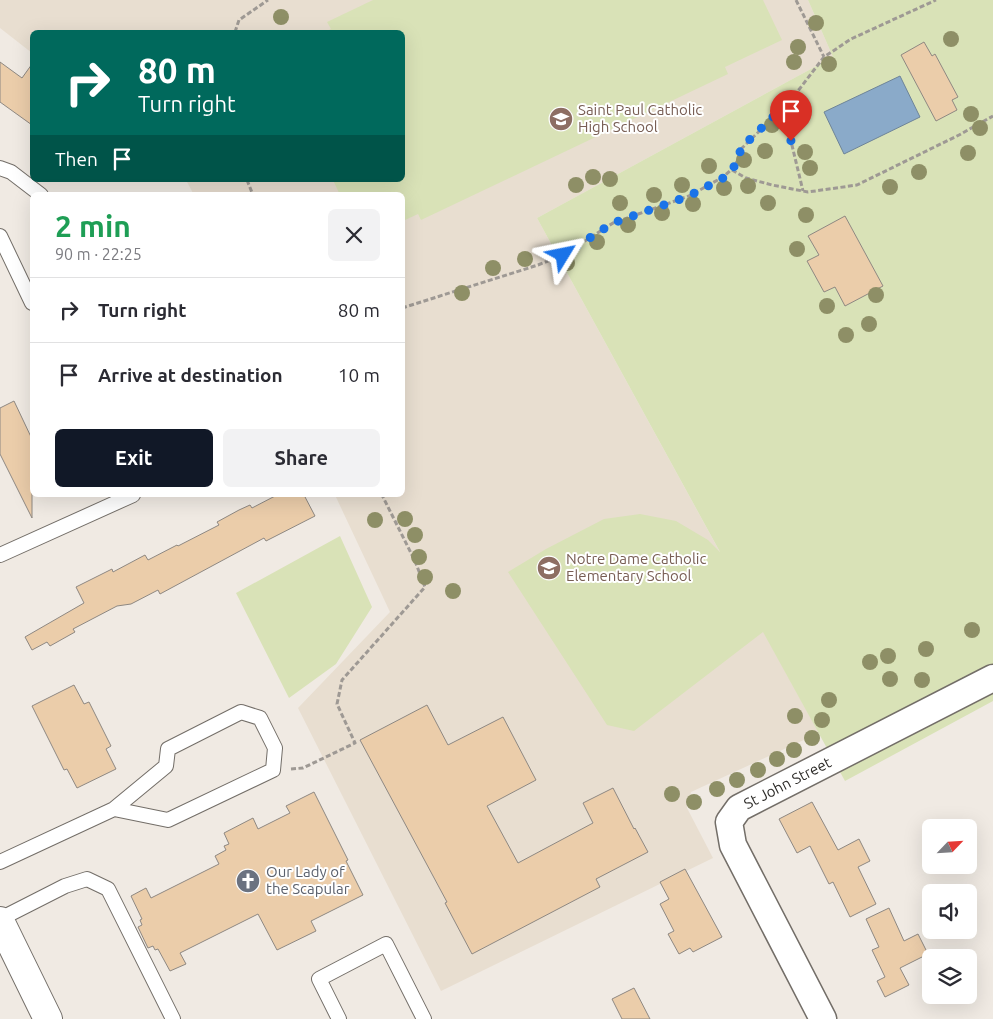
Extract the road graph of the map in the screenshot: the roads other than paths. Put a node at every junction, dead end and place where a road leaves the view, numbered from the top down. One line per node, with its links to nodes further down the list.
1 (0, 168): 2 (lane)
2 (37, 192)
3 (0, 236): 4 (lane)
4 (28, 281)
5 (123, 497): 6 (lane)
6 (0, 555)
7 (993, 678): 15 (street, St John Street)
8 (114, 808): 8 (lane); 9 (lane)
9 (0, 862)
10 (0, 920): 11 (main road); 12 (lane)
11 (48, 1019)
12 (173, 1019)
13 (339, 1019): 14 (lane)
14 (424, 1019)
15 (823, 1019)

